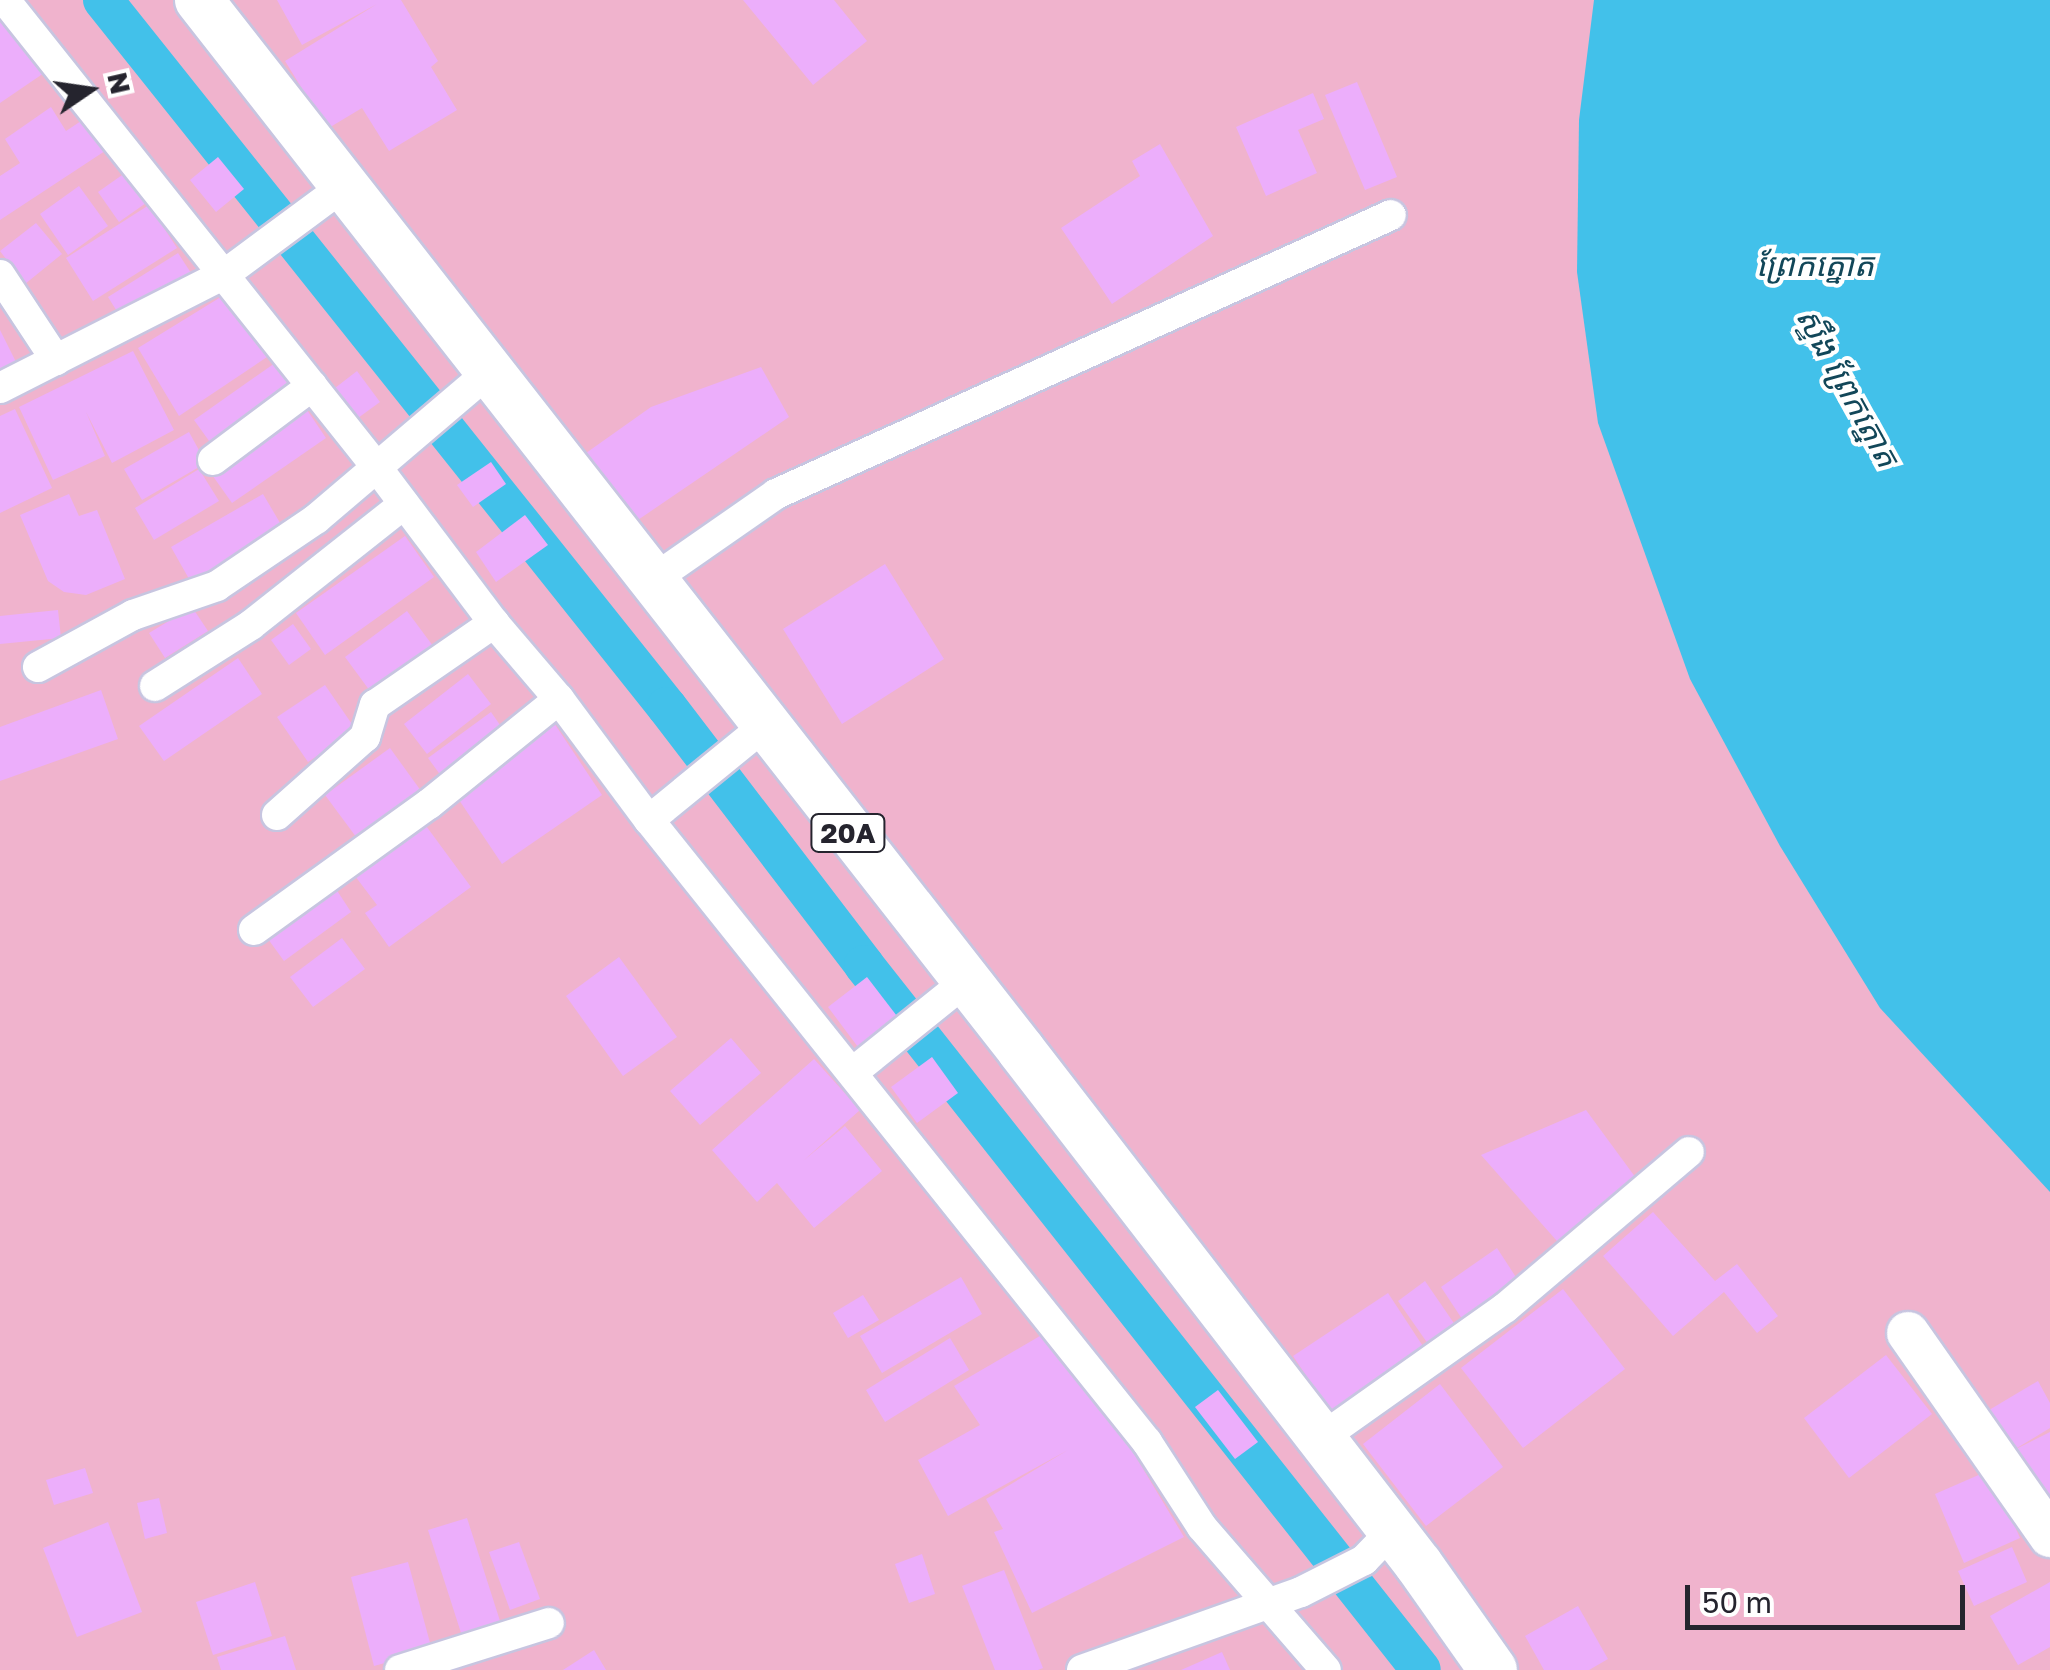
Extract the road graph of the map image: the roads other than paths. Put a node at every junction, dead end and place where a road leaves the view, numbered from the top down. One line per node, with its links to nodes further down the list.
1 (4, 0): 5 (street)
2 (199, 0): 3 (main road, 20A)
3 (344, 186): 5 (street); 8 (main road, 20A)
4 (1390, 214): 14 (street)
5 (235, 267): 7 (street); 9 (street)
6 (0, 275): 7 (street)
7 (56, 360): 10 (street)
8 (490, 372): 12 (street); 14 (main road, 20A)
9 (312, 386): 11 (street); 12 (street)
10 (0, 388)
11 (214, 460)
12 (389, 460): 13 (street); 16 (street)
13 (404, 504): 15 (street); 17 (street)
14 (651, 581): 19 (main road, 20A)
15 (494, 623): 18 (street); 21 (street)
16 (38, 667)
17 (154, 686)
18 (559, 699): 20 (street); 22 (street)
19 (746, 742): 20 (street); 23 (main road, 20A)
20 (660, 811): 24 (street)
21 (277, 816)
22 (254, 930)
23 (966, 981): 24 (street); 27 (main road, 20A)
24 (853, 1072): 30 (street)
25 (1689, 1152): 27 (street)
26 (1908, 1333): 28 (street)
27 (1320, 1438): 29 (main road, 20A)
28 (2050, 1536)
29 (1378, 1546): 30 (street); 35 (main road, 20A)
30 (1264, 1604): 33 (street); 34 (street)
31 (549, 1623): 32 (street)
32 (400, 1670)
33 (1082, 1670)
34 (1326, 1670)
35 (1493, 1670)

